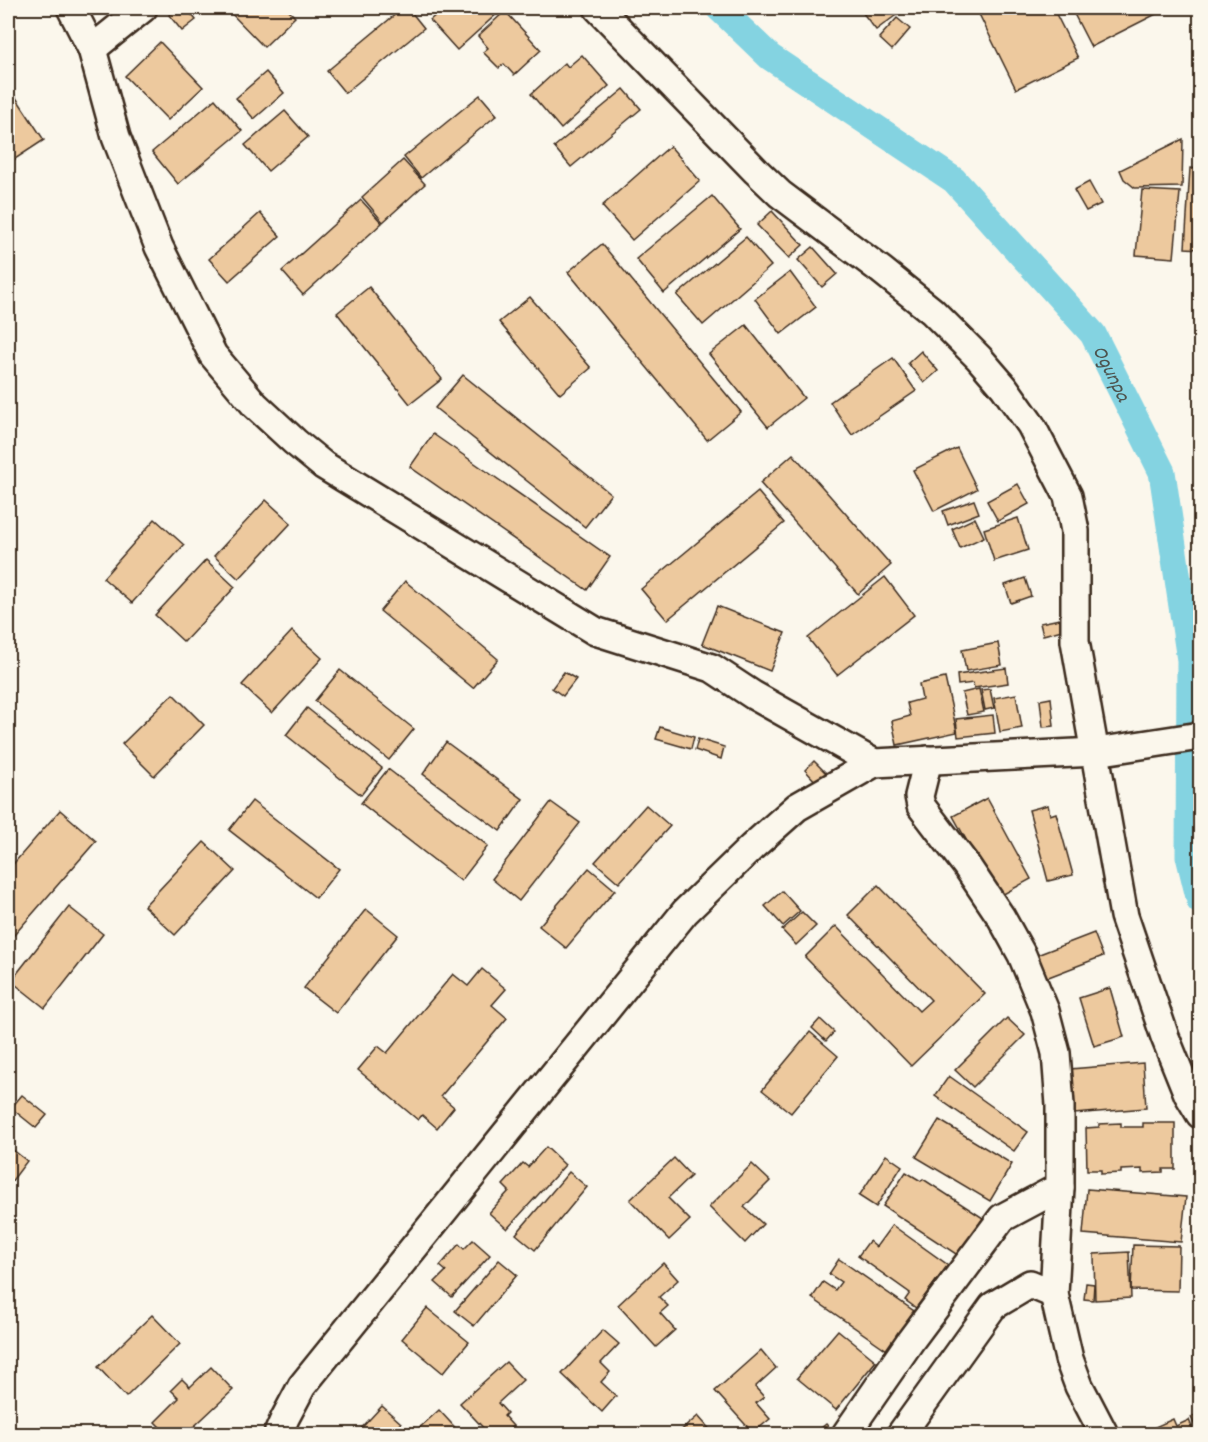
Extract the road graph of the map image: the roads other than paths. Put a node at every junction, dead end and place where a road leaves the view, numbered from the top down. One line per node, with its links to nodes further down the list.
1 (71, 8): 4 (street)
2 (143, 8): 4 (street)
3 (598, 8): 6 (street)
4 (92, 49): 8 (street)
5 (1200, 736): 6 (street)
6 (1104, 751): 7 (street); 9 (street)
7 (928, 760): 8 (street); 10 (street)
8 (874, 763): 12 (street)
9 (1200, 1114)
10 (1060, 1187): 11 (street); 13 (street)
11 (1054, 1294): 14 (street); 15 (street)
12 (279, 1434)
13 (846, 1434)
14 (901, 1434)
15 (1104, 1434)

